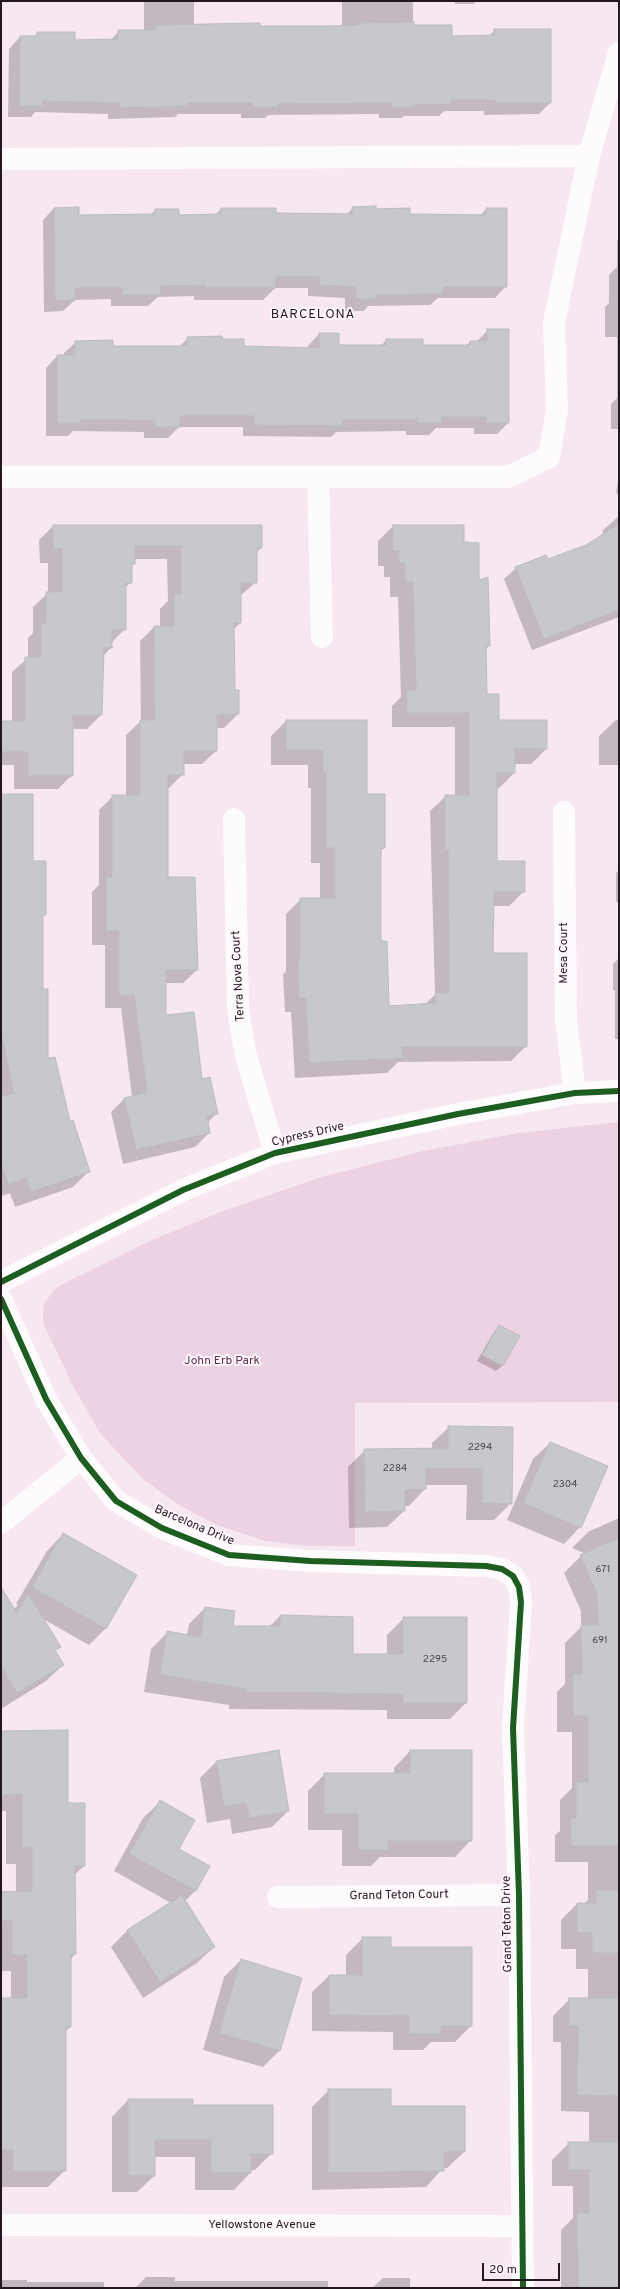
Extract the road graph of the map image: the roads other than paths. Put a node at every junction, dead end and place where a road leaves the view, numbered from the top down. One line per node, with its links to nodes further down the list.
1 (619, 53): 2 (street)
2 (589, 156): 3 (street); 5 (street)
3 (1, 159)
4 (1, 477): 5 (street)
5 (318, 478): 6 (street)
6 (322, 637)
7 (564, 812): 10 (street, Mesa Court)
8 (234, 819): 11 (street, Terra Nova Court)
9 (619, 1091): 10 (street, Cypress Drive)
10 (575, 1093): 11 (street, Cypress Drive)
11 (275, 1153): 12 (street, Cypress Drive)
12 (1, 1282)
13 (1, 1299): 14 (street, Barcelona Drive)
14 (81, 1458): 15 (street); 16 (street, Barcelona Drive)
15 (1, 1523)
16 (502, 1569): 17 (street, Grand Teton Drive)
17 (520, 1895): 18 (street, Grand Teton Court); 20 (street, Grand Teton Drive)
18 (278, 1897)
19 (1, 2225): 20 (street, Yellowstone Avenue)
20 (523, 2226): 21 (street, Grand Teton Drive)
21 (523, 2288)

